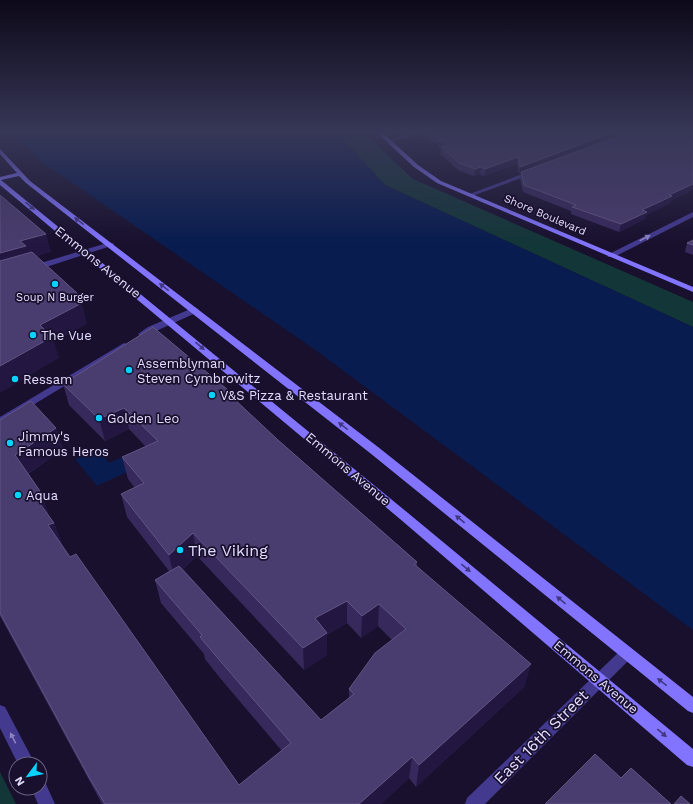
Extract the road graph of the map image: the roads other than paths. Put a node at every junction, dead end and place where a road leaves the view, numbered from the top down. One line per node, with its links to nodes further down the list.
1 (15, 169): 4 (main road, Emmons Avenue)
2 (419, 169): 6 (main road, Shore Boulevard)
3 (541, 169): 6 (street)
4 (20, 174): 5 (main road); 8 (main road, Emmons Avenue, one-way to 4)
5 (0, 180): 9 (main road, Emmons Avenue, one-way to 9)
6 (470, 195): 10 (main road, Shore Boulevard)
7 (693, 214): 10 (street, one-way to 7)
8 (110, 245): 9 (street); 13 (main road, Emmons Avenue, one-way to 8)
9 (86, 252): 11 (street); 14 (main road, Emmons Avenue)
10 (610, 255): 12 (main road, Shore Boulevard)
11 (28, 270)
12 (693, 290)
13 (195, 310): 14 (street); 16 (main road, Emmons Avenue, one-way to 13)
14 (169, 321): 15 (street); 17 (main road, Emmons Avenue, one-way to 17)
15 (0, 422)
16 (627, 653): 17 (street, East 16th Street); 18 (main road, Emmons Avenue, one-way to 16)
17 (599, 680): 21 (main road, Emmons Avenue, one-way to 21); 22 (street, East 16th Street)
18 (693, 706)
19 (0, 712): 20 (street, one-way to 19)
20 (23, 756)
21 (693, 759)
22 (473, 804)

